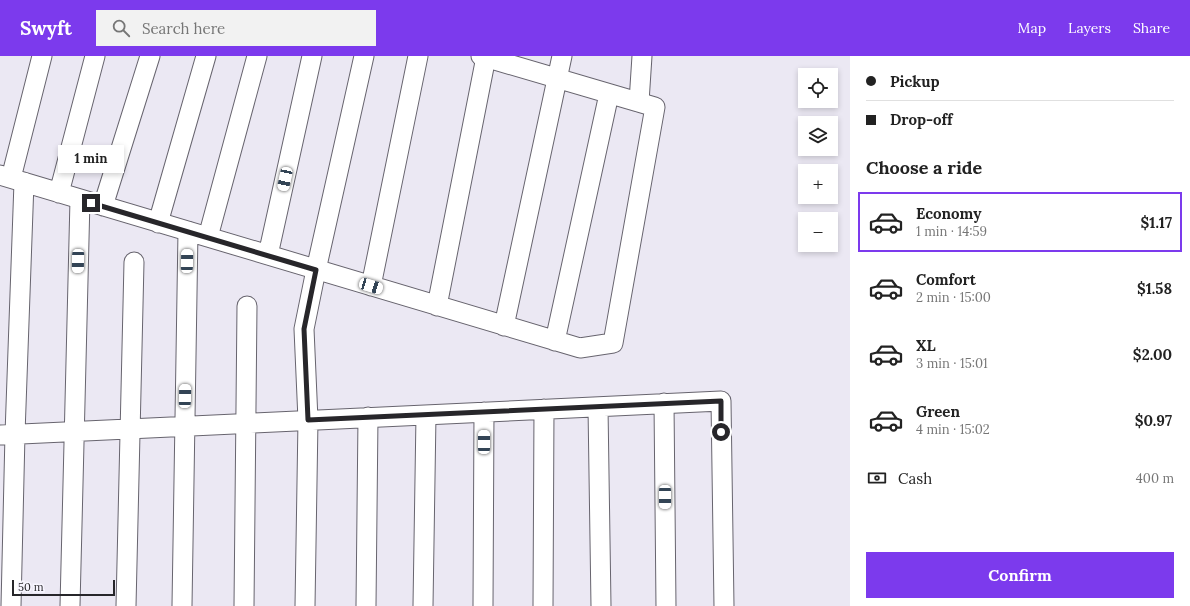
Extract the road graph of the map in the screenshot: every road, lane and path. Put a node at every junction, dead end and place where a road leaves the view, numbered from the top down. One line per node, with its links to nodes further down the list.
1 (42, 56): 16 (street)
2 (95, 56): 17 (street)
3 (150, 56): 19 (street)
4 (206, 56): 20 (street)
5 (257, 56): 22 (street)
6 (312, 56): 23 (street)
7 (364, 56): 25 (street)
8 (418, 56): 26 (street)
9 (562, 56): 13 (street)
10 (642, 56): 15 (street)
11 (484, 57): 12 (street); 28 (street)
12 (518, 61): 13 (street)
13 (557, 78): 14 (street); 29 (street)
14 (609, 94): 15 (street); 30 (street)
15 (639, 102): 30 (street)
16 (12, 179): 17 (street); 42 (street)
17 (59, 193): 18 (street)
18 (80, 199): 19 (street); 41 (street)
19 (103, 206): 20 (street)
20 (158, 222): 21 (street)
21 (188, 231): 22 (street); 39 (street)
22 (208, 237): 23 (street)
23 (268, 255): 25 (street)
24 (134, 262): 40 (street)
25 (316, 270): 26 (street); 37 (street)
26 (371, 286): 28 (street)
27 (247, 306): 38 (street)
28 (437, 306): 29 (street)
29 (504, 326): 30 (street)
30 (555, 341)
31 (664, 404): 32 (street); 54 (street); 55 (street)
32 (598, 407): 33 (street); 53 (street)
33 (544, 409): 34 (street); 52 (street)
34 (484, 412): 35 (street); 51 (street)
35 (426, 415): 36 (street); 50 (street)
36 (368, 417): 37 (street); 49 (street)
37 (308, 420): 38 (street); 48 (street)
38 (246, 423): 39 (street); 47 (street)
39 (185, 426): 40 (street); 46 (street)
40 (130, 428): 41 (street); 45 (street)
41 (74, 431): 42 (street); 44 (street)
42 (8, 434): 43 (street)
43 (11, 606)
44 (70, 606)
45 (126, 606)
46 (182, 606)
47 (244, 606)
48 (305, 606)
49 (366, 606)
50 (423, 606)
51 (483, 606)
52 (543, 606)
53 (601, 606)
54 (666, 606)
55 (724, 606)

